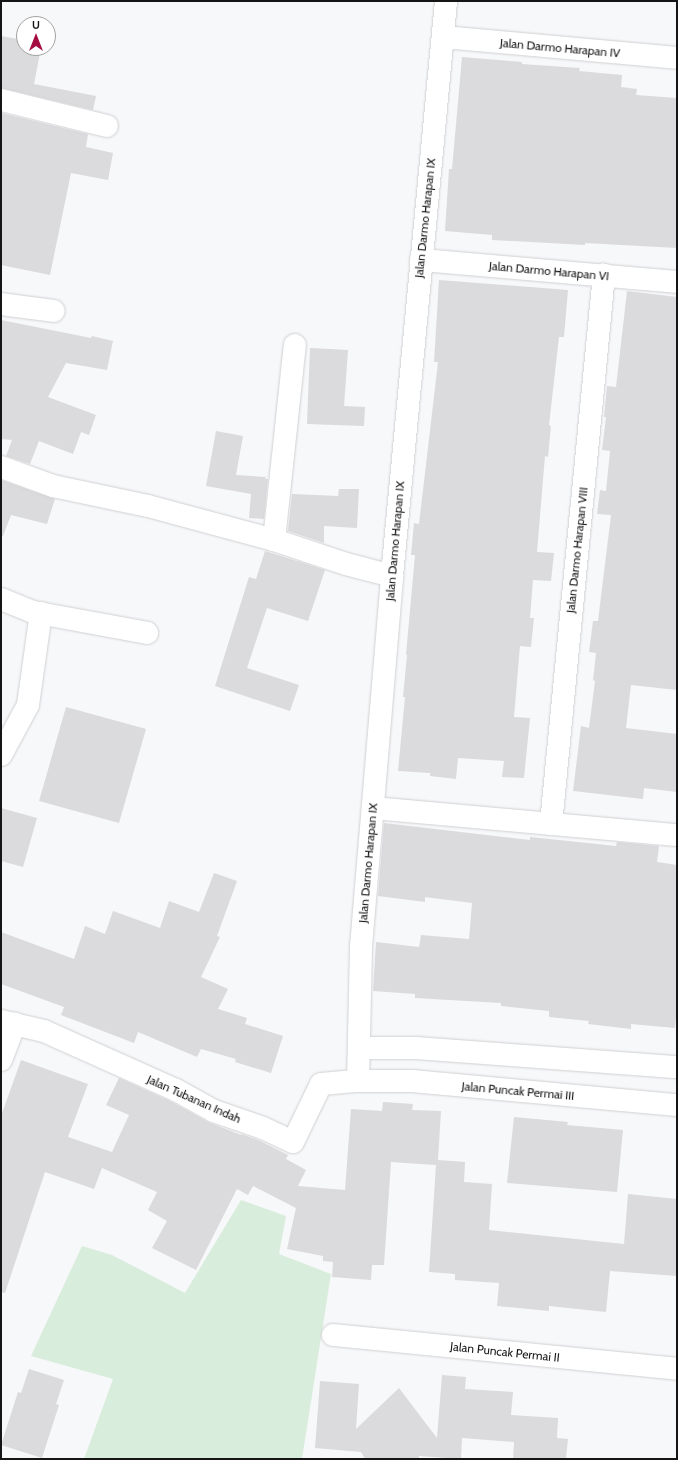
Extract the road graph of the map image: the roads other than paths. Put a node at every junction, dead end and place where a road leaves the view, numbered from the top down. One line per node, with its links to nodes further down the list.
1 (446, 1): 2 (street, Jalan Darmo Harapan IX)
2 (443, 37): 3 (street, Jalan Darmo Harapan IV); 6 (street, Jalan Darmo Harapan IX)
3 (677, 58)
4 (1, 100): 5 (street)
5 (107, 126)
6 (421, 260): 7 (street, Jalan Darmo Harapan VI); 14 (street, Jalan Darmo Harapan IX)
7 (604, 275): 8 (street, Jalan Darmo Harapan VI); 20 (street, Jalan Darmo Harapan VIII)
8 (677, 282)
9 (1, 304): 10 (street)
10 (54, 311)
11 (295, 345): 13 (street)
12 (1, 467): 13 (street)
13 (274, 540): 14 (street)
14 (392, 576): 19 (street, Jalan Darmo Harapan IX)
15 (1, 599): 16 (street)
16 (41, 613): 17 (street); 18 (street)
17 (147, 633)
18 (1, 755)
19 (373, 808): 20 (street); 23 (street, Jalan Darmo Harapan IX)
20 (551, 824): 21 (street)
21 (677, 835)
22 (8, 1023): 24 (street); 26 (street, Jalan Tubanan Indah)
23 (360, 1048): 25 (street); 26 (street, Jalan Darmo Harapan IX)
24 (1, 1060)
25 (677, 1067)
26 (358, 1081): 27 (street, Jalan Puncak Permai III)
27 (677, 1105)
28 (333, 1335): 29 (street, Jalan Puncak Permai II)
29 (677, 1369)

